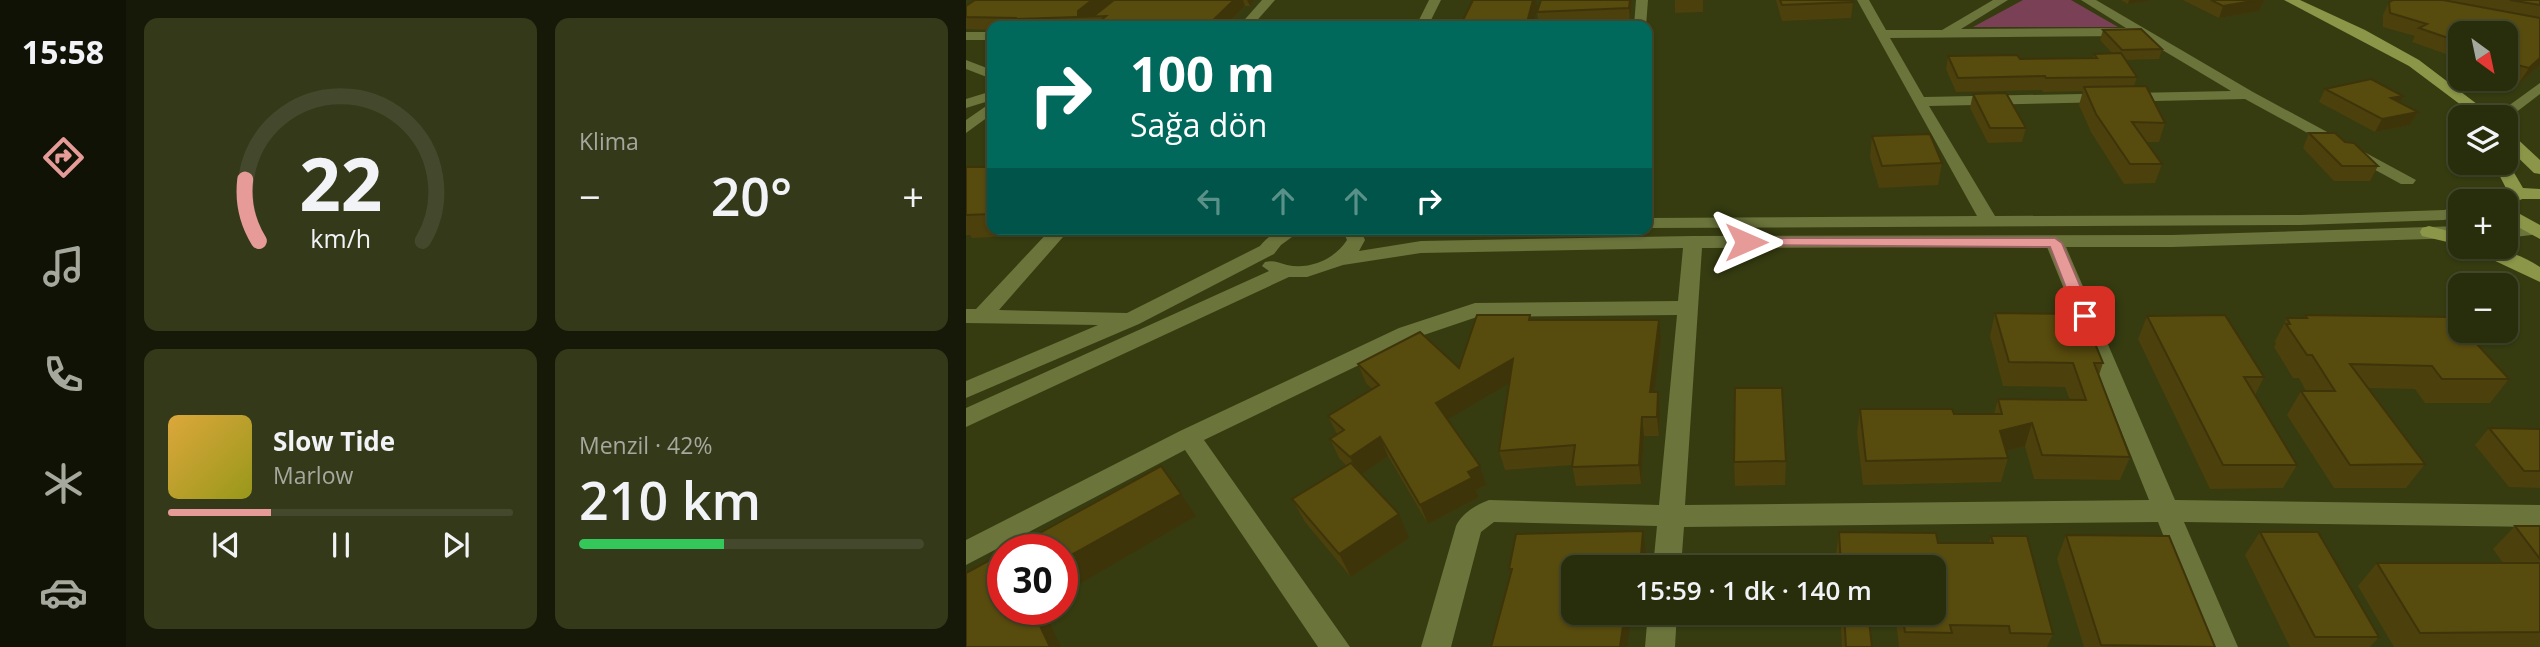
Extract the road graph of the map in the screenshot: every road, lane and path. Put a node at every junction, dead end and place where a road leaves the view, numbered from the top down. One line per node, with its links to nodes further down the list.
1 (1269, 0): 9 (street)
2 (1435, 0): 10 (street)
3 (1642, 0): 11 (street)
4 (1863, 0): 14 (street)
5 (2002, 0): 13 (street)
6 (2087, 0): 12 (street)
7 (2271, 0): 24 (main road)
8 (2290, 0): 25 (main road)
9 (1250, 21)
10 (1424, 21)
11 (1640, 21)
12 (2143, 32): 13 (street); 20 (street)
13 (1945, 33): 14 (street)
14 (1882, 34): 22 (street)
15 (966, 36): 16 (street)
16 (987, 36)
17 (966, 64): 18 (street)
18 (987, 73)
19 (2540, 87): 26 (street)
20 (2248, 95): 22 (street); 31 (street)
21 (987, 97): 23 (street)
22 (1919, 102): 35 (street)
23 (966, 104)
24 (2450, 105)
25 (2470, 105)
26 (2516, 105)
27 (987, 111): 28 (street)
28 (966, 128)
29 (2518, 148): 30 (main road)
30 (2540, 169)
31 (2407, 180)
32 (2540, 194): 33 (main road)
33 (2518, 198)
34 (2448, 214): 35 (street)
35 (1988, 219): 37 (street)
36 (2518, 220): 41 (main road)
37 (1652, 223)
38 (2429, 232): 39 (street); 45 (main road); 47 (street)
39 (2448, 232)
40 (2518, 232): 41 (street)
41 (2537, 232)
42 (1055, 235): 54 (street)
43 (1284, 235): 48 (street)
44 (1354, 235): 50 (street)
45 (2448, 237)
46 (1693, 242): 47 (street); 50 (street); 53 (street)
47 (2055, 243): 59 (street)
48 (1267, 250): 51 (street); 55 (street)
49 (2510, 259): 52 (main road)
50 (1339, 260): 51 (street)
51 (1286, 271): 57 (street)
52 (2540, 276)
53 (1689, 308): 58 (street); 60 (street)
54 (974, 316): 55 (street)
55 (1132, 319): 56 (street)
56 (966, 390)
57 (966, 418)
58 (1189, 436): 62 (street); 65 (street)
59 (2166, 511): 60 (street); 61 (street); 68 (street)
60 (1671, 516): 63 (street); 66 (street)
61 (2540, 516)
62 (966, 553)
63 (1668, 555)
64 (1662, 625): 67 (street)
65 (1335, 647)
66 (1436, 647)
67 (1660, 647)
68 (2222, 647)

